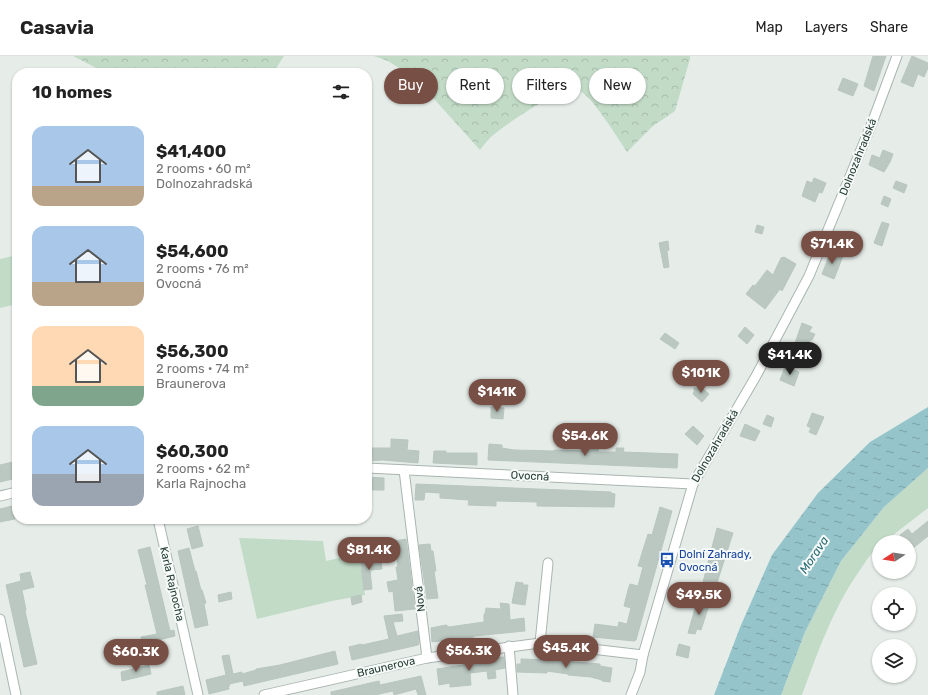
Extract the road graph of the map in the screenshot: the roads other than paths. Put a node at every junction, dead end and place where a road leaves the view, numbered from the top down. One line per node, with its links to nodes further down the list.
1 (897, 56): 4 (street, Dolnozahradská)
2 (372, 468): 3 (street, Ovocná)
3 (404, 470): 4 (street, Ovocná); 13 (street, Nová)
4 (693, 484): 12 (street, Dolnozahradská)
5 (12, 493): 6 (street)
6 (0, 496)
7 (159, 524): 15 (street, Karla Rajnocha)
8 (548, 563): 10 (street)
9 (0, 618): 14 (street)
10 (540, 643): 11 (street, Braunerova); 12 (street, Braunerova)
11 (509, 646): 13 (street, Braunerova); 17 (street)
12 (643, 656): 18 (street, Dolnozahradská)
13 (427, 658): 16 (street, Braunerova)
14 (16, 695)
15 (198, 695)
16 (264, 695)
17 (513, 695)
18 (631, 695)

